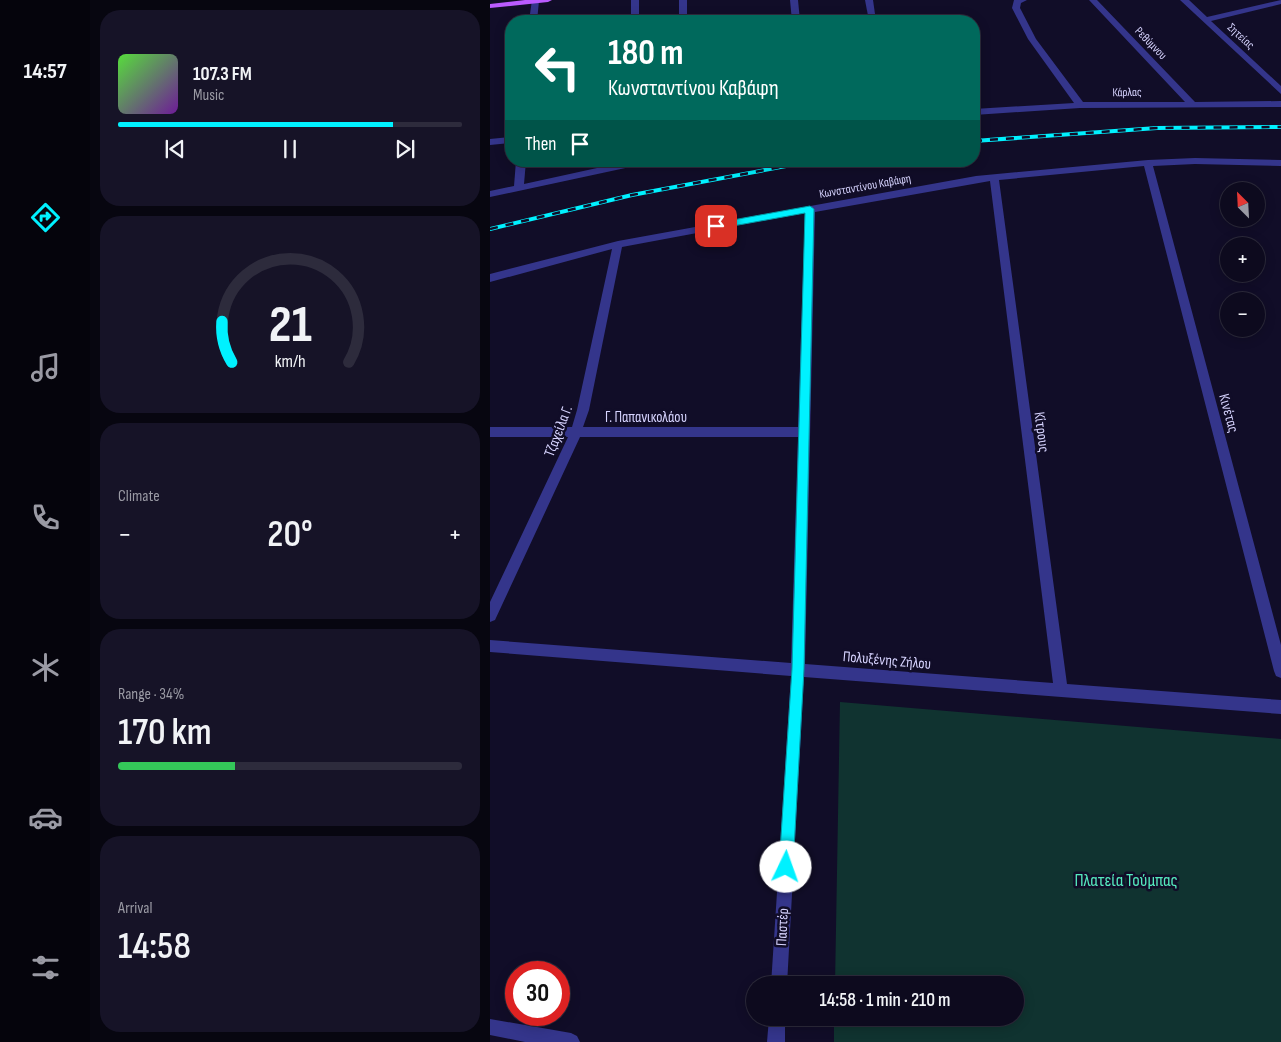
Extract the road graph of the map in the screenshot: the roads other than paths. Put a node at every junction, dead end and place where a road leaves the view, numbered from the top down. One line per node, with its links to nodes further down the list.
1 (548, 0): 9 (main road)
2 (635, 0): 13 (street)
3 (683, 0): 14 (street)
4 (794, 0): 15 (street)
5 (869, 0): 16 (lane)
6 (1023, 0): 21 (street)
7 (1093, 0): 19 (street, Ρεθύμνου)
8 (1184, 0): 17 (street, Σητείας)
9 (535, 1): 11 (main road); 12 (street)
10 (1277, 3): 17 (street)
11 (490, 6)
12 (534, 15)
13 (635, 15)
14 (683, 15)
15 (795, 15)
16 (872, 15)
17 (1206, 20): 18 (street, Σητείας)
18 (1281, 91)
19 (1192, 104): 20 (street, Κάρλας); 21 (street, Κάρλας)
20 (1281, 104)
21 (1080, 106): 22 (street, Κάρλας)
22 (980, 112)
23 (505, 141): 24 (street)
24 (490, 142)
25 (1148, 163): 26 (street, Κωνσταντίνου Καβάφη); 29 (street, Κωνσταντίνου Καβάφη); 41 (street, Κινέτας)
26 (1281, 164)
27 (521, 167): 30 (street)
28 (609, 167): 30 (street)
29 (994, 177): 32 (street, Κωνσταντίνου Καβάφη); 42 (street, Κίτρους)
30 (519, 187): 31 (street)
31 (490, 194)
32 (810, 209): 33 (street, Κωνσταντίνου Καβάφη); 37 (street, Παστέρ)
33 (618, 244): 34 (street, Κωνσταντίνου Καβάφη); 36 (street, Τζαχείλα Γ.)
34 (490, 278)
35 (490, 432): 36 (street, Γ. Παπανικολάου)
36 (576, 432): 37 (street, Γ. Παπανικολάου); 38 (street, Τζαχείλα Γ.)
37 (803, 432): 40 (street, Παστέρ)
38 (490, 616)
39 (490, 646): 40 (street, Πολυξένης Ζήλου)
40 (798, 669): 42 (street, Πολυξένης Ζήλου); 44 (street, Παστέρ)
41 (1281, 671)
42 (1061, 691): 43 (street, Πολυξένης Ζήλου)
43 (1281, 707)
44 (780, 976)
45 (777, 1026): 48 (street)
46 (490, 1027): 47 (street)
47 (571, 1042)
48 (776, 1042)

